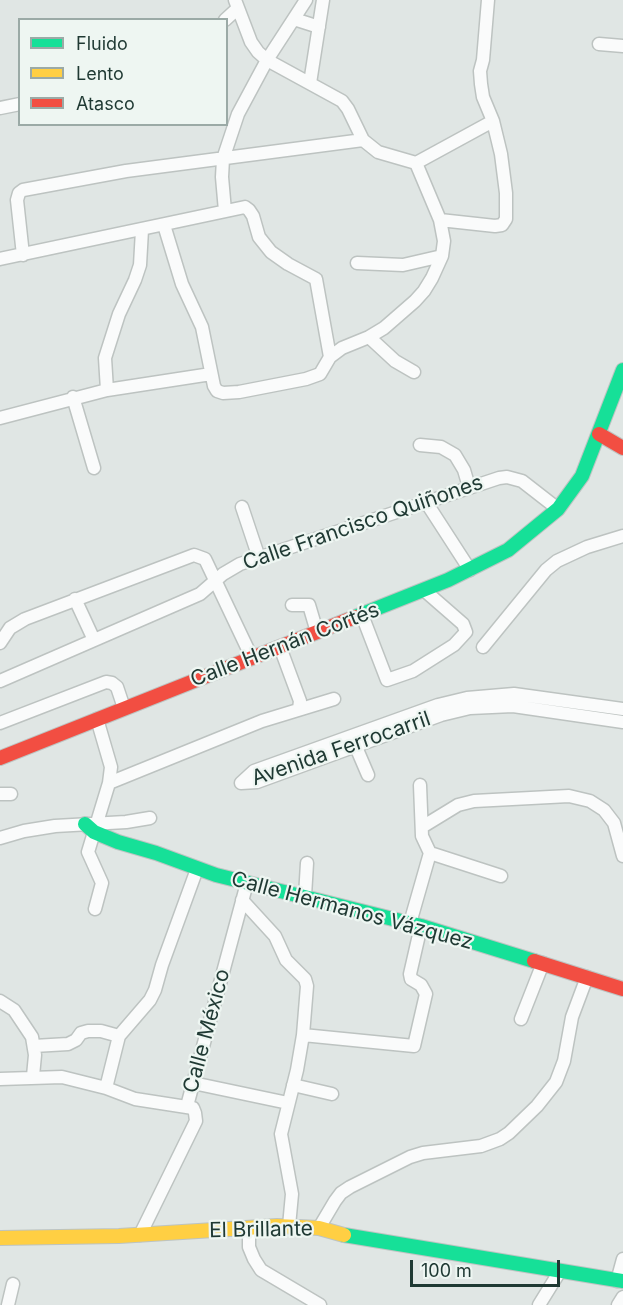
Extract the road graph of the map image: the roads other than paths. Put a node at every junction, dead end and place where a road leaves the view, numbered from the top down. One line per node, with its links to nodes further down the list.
1 (306, 0): 6 (street)
2 (323, 0): 7 (street)
3 (488, 0): 14 (street)
4 (236, 4): 5 (street); 10 (street)
5 (226, 18)
6 (294, 19): 7 (street); 10 (street)
7 (319, 27): 11 (street)
8 (599, 44): 9 (street)
9 (623, 46)
10 (267, 60): 11 (street); 16 (street)
11 (310, 83): 15 (street)
12 (18, 104): 13 (street)
13 (0, 108)
14 (493, 121): 17 (street); 19 (street)
15 (363, 141): 16 (street); 17 (street)
16 (223, 159): 18 (street); 22 (street)
17 (416, 163): 19 (street)
18 (225, 211): 20 (street); 27 (street)
19 (440, 220): 23 (street)
20 (164, 225): 21 (street); 30 (street)
21 (142, 230): 22 (street); 31 (street)
22 (23, 255): 24 (street)
23 (442, 256): 25 (street); 26 (street)
24 (0, 259)
25 (357, 263)
26 (369, 337): 27 (street); 29 (street)
27 (330, 357): 30 (street)
28 (623, 370): 34 (street)
29 (414, 372)
30 (211, 374): 31 (street)
31 (106, 390): 32 (street)
32 (73, 397): 33 (street); 37 (street)
33 (0, 418)
34 (598, 434): 36 (street); 41 (street, Calle Hernán Cortés)
35 (420, 445): 38 (street)
36 (623, 448)
37 (94, 468)
38 (469, 487): 39 (street, Calle Francisco Quiñones); 41 (street, Calle Francisco Quiñones)
39 (426, 502): 43 (street, Calle Francisco Quiñones); 44 (street)
40 (242, 507): 43 (street)
41 (558, 509): 44 (street, Calle Hernán Cortés)
42 (623, 536): 54 (street)
43 (259, 558): 45 (street, Calle Francisco Quiñones)
44 (470, 570): 46 (street, Calle Hernán Cortés)
45 (216, 582): 47 (street); 51 (street, Calle Francisco Quiñones); 55 (street)
46 (424, 590): 49 (street, Calle Hernán Cortés); 49 (street)
47 (75, 599): 51 (street); 52 (street)
48 (292, 604): 50 (street)
49 (362, 615): 50 (street, Calle Hernán Cortés)
50 (317, 632): 53 (street, Calle Hernán Cortés)
51 (94, 640): 56 (street, Calle Francisco Quiñones)
52 (0, 643)
53 (280, 647): 55 (street, Calle Hernán Cortés); 60 (street)
54 (483, 647)
55 (252, 658): 59 (street, Calle Hernán Cortés)
56 (0, 681)
57 (334, 699): 60 (street)
58 (468, 703): 61 (street, Avenida Ferrocarril); 63 (street, Avenida Ferrocarril); 65 (street, Avenida Ferrocarril)
59 (124, 708): 62 (street, Calle Hernán Cortés); 64 (street)
60 (300, 709): 68 (street)
61 (623, 709)
62 (97, 719): 66 (street, Calle Hernán Cortés); 68 (street)
63 (623, 722)
64 (0, 723)
65 (354, 741): 65 (street, Avenida Ferrocarril); 67 (street)
66 (0, 758)
67 (368, 775)
68 (110, 783): 71 (street)
69 (420, 785): 72 (street)
70 (150, 818): 71 (street)
71 (92, 827): 73 (street, Calle Hermanos Vázquez); 77 (street, Calle Hermanos Vázquez); 82 (street)
72 (422, 827): 74 (street); 75 (street)
73 (0, 838)
74 (430, 853): 78 (street); 83 (street)
75 (623, 856)
76 (307, 863): 80 (street)
77 (197, 869): 79 (street, Calle Hermanos Vázquez); 90 (street)
78 (501, 876)
79 (247, 883): 80 (street, Calle Hermanos Vázquez); 81 (street, Calle México)
80 (305, 896): 83 (street, Calle Hermanos Vázquez)
81 (242, 900): 89 (street); 94 (street, Calle México)
82 (95, 909)
83 (415, 925): 84 (street, Calle Hermanos Vázquez); 89 (street)
84 (543, 963): 85 (street, Calle Hermanos Vázquez); 88 (street)
85 (587, 977): 86 (street, Calle Hermanos Vázquez); 102 (street)
86 (623, 989)
87 (0, 1001): 91 (street)
88 (521, 1019)
89 (303, 1035): 95 (street)
90 (119, 1036): 91 (street); 96 (street)
91 (34, 1046): 92 (street)
92 (33, 1076): 93 (street); 96 (street)
93 (0, 1079)
94 (193, 1083): 98 (street); 99 (street, Calle México)
95 (293, 1085): 97 (street); 98 (street)
96 (106, 1088): 99 (street)
97 (332, 1094)
98 (288, 1103): 100 (street)
99 (186, 1106): 103 (street, Calle México)
100 (289, 1226): 101 (street, El Brillante); 102 (street, El Brillante)
101 (249, 1228): 103 (street, El Brillante); 111 (street)
102 (319, 1228): 106 (street, El Brillante)
103 (140, 1235): 104 (street, El Brillante)
104 (0, 1237)
105 (623, 1259): 107 (street)
106 (560, 1271): 107 (street, El Brillante); 112 (street)
107 (620, 1281)
108 (13, 1284): 110 (street)
109 (623, 1297): 113 (street)
110 (8, 1305)
111 (320, 1305)
112 (539, 1305)
113 (618, 1305)

